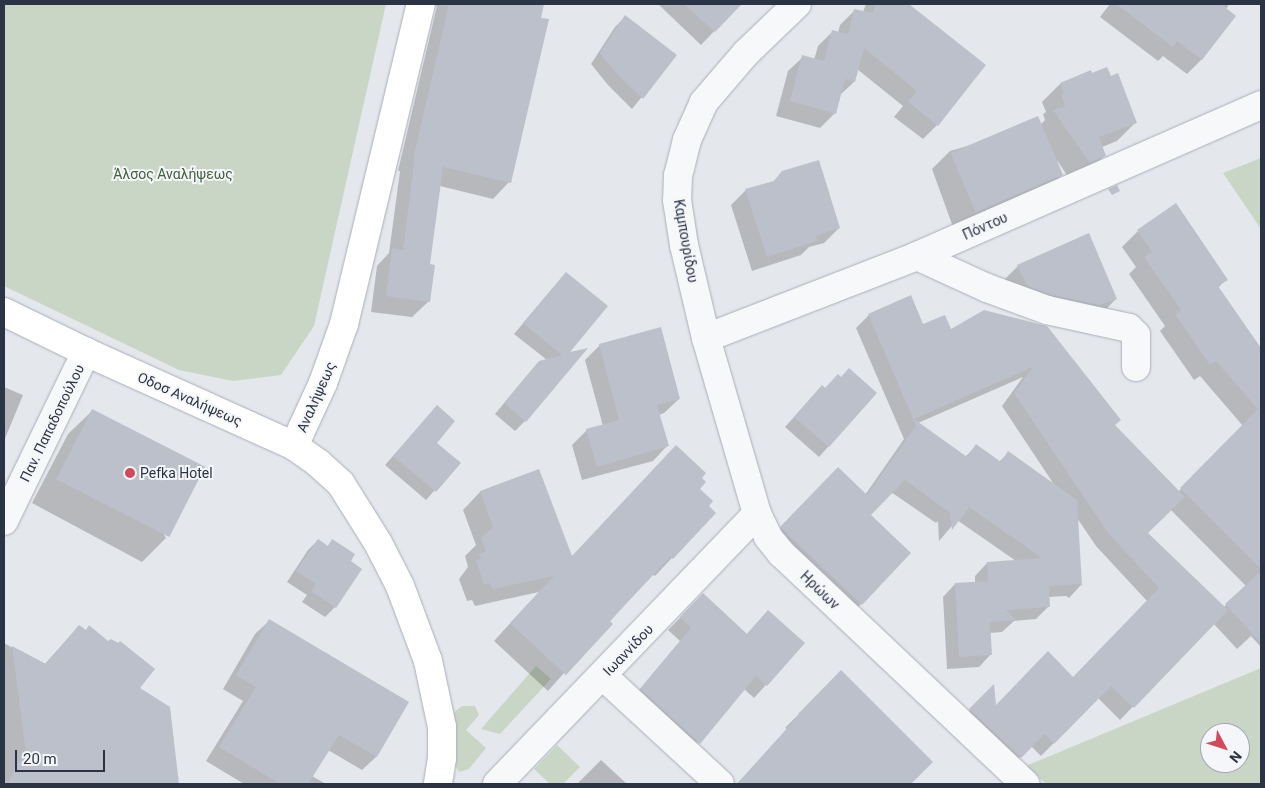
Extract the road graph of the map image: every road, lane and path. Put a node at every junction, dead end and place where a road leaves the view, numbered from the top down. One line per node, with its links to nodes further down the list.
1 (421, 4): 9 (street, Αναλήψεως)
2 (797, 4): 6 (street, Καμπουρίδου)
3 (1261, 105): 4 (street, Πόντου)
4 (917, 256): 6 (street, Πόντου); 8 (street)
5 (4, 312): 7 (street)
6 (706, 338): 10 (street, Ηρώων)
7 (86, 352): 9 (street, Οδοσ Αναλήψεως); 11 (street, Παν. Παπαδοπούλου)
8 (1136, 367)
9 (294, 446): 13 (street, Αναλήψεως)
10 (757, 514): 12 (street, Ιωαννίδου); 16 (street, Ηρώων)
11 (4, 522)
12 (603, 676): 14 (street, Ιωαννίδου); 15 (street)
13 (438, 784)
14 (497, 784)
15 (720, 784)
16 (1025, 784)

